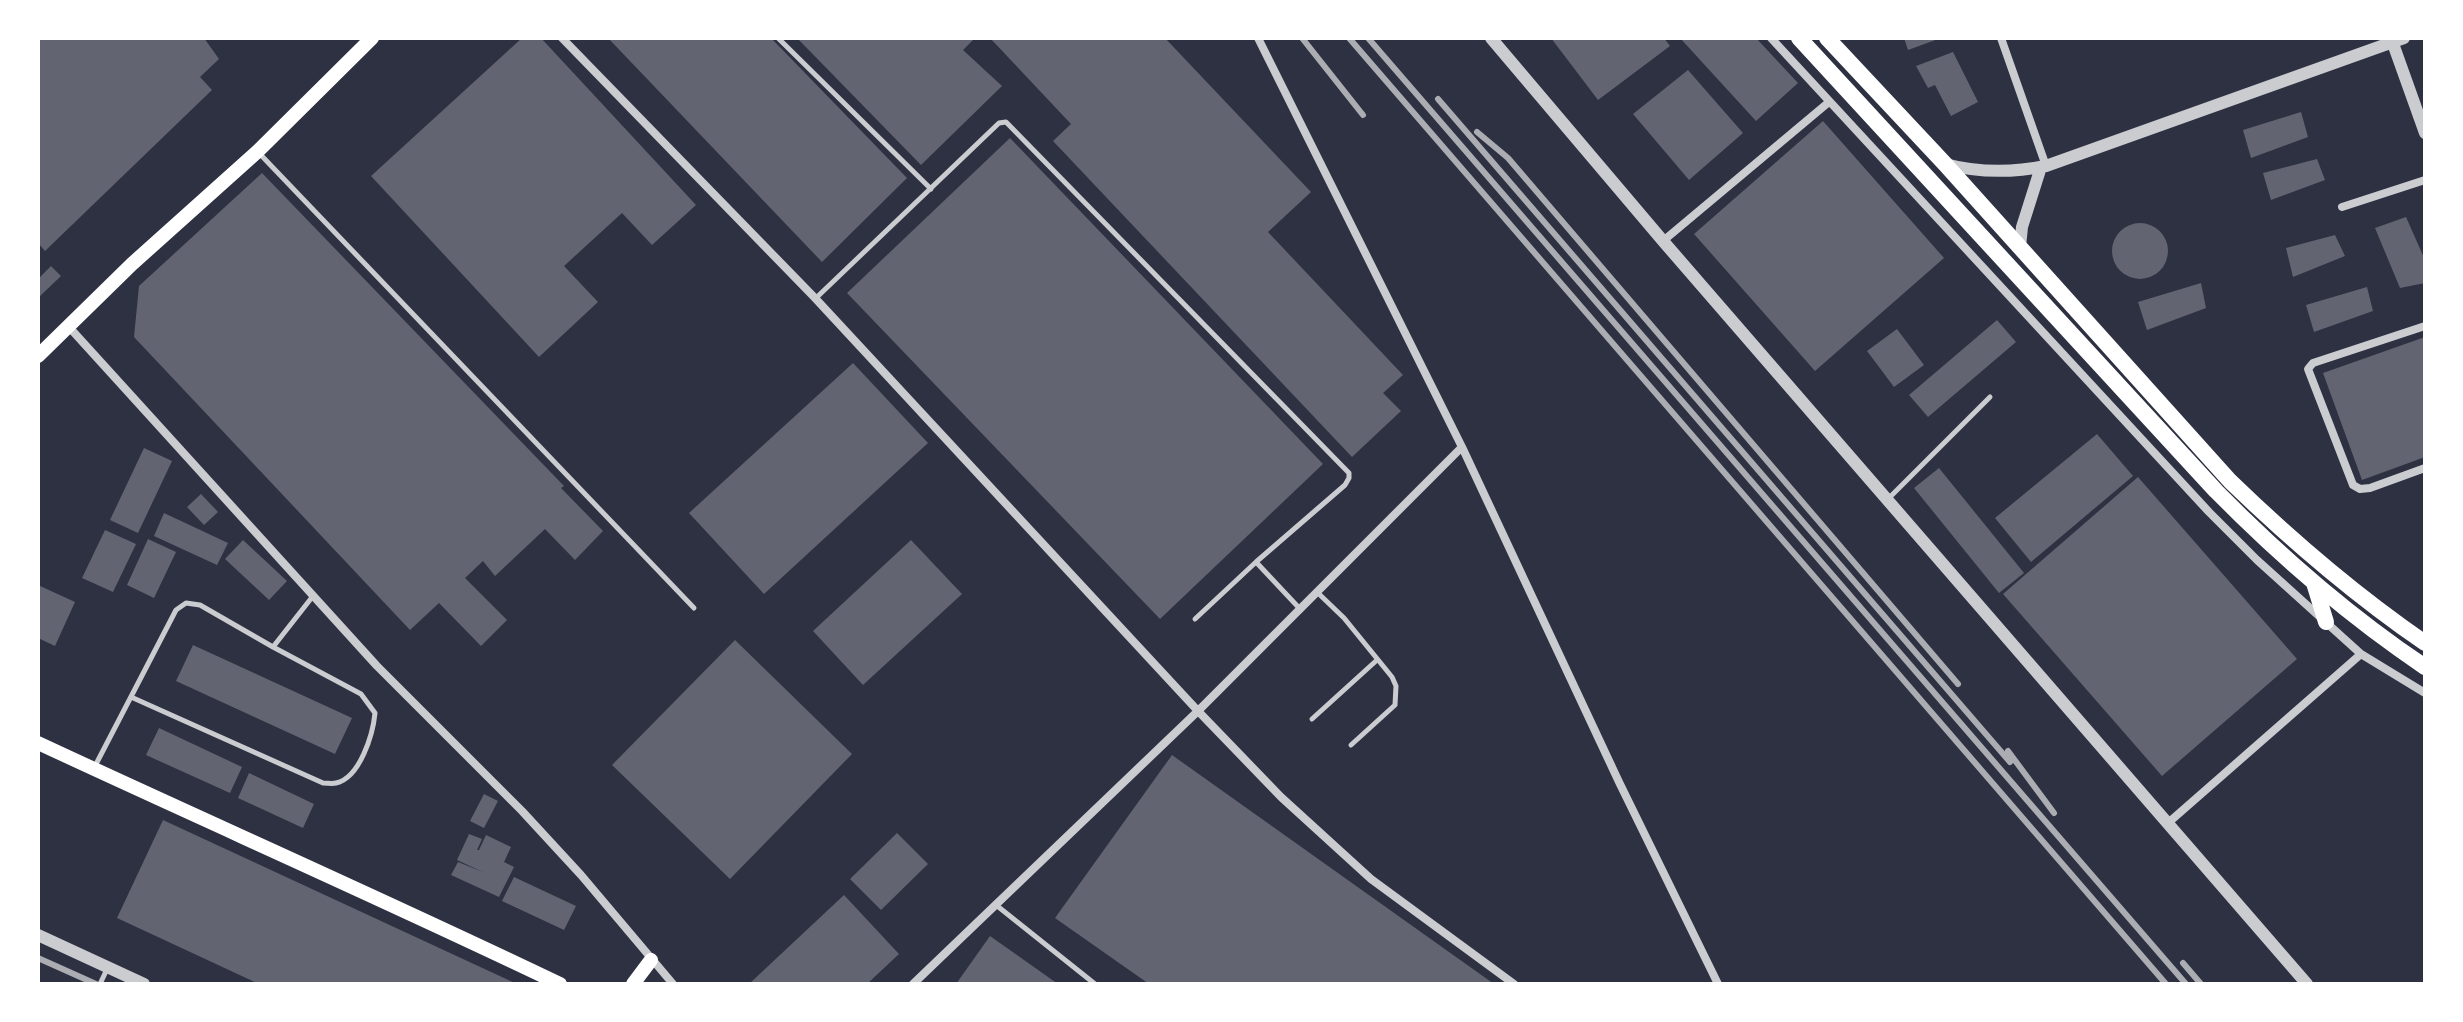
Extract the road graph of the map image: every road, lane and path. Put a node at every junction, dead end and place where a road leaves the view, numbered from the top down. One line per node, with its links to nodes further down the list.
1 (372, 38): 13 (main road)
2 (562, 38): 21 (street)
3 (778, 38): 17 (lane)
4 (1258, 38): 26 (street)
5 (1491, 38): 19 (street)
6 (1771, 38): 11 (street)
7 (1799, 38): 30 (main road)
8 (1827, 38): 14 (main road)
9 (2001, 38): 15 (street)
10 (2396, 39): 12 (street); 15 (street)
11 (1829, 102): 19 (street); 36 (street)
12 (2425, 133)
13 (258, 151): 23 (main road); 33 (lane)
14 (1945, 164): 15 (street); 20 (main road)
15 (2044, 167): 20 (street)
16 (2425, 180): 18 (street)
17 (931, 189): 21 (lane); 29 (lane)
18 (2342, 207)
19 (1663, 241): 28 (street)
20 (2020, 247): 37 (main road)
21 (815, 298): 44 (street)
22 (2425, 326): 27 (street)
23 (69, 327): 24 (main road); 32 (street)
24 (38, 356)
25 (1990, 397): 28 (lane)
26 (1462, 447): 31 (street); 62 (street)
27 (2425, 468)
28 (1888, 500): 49 (street)
29 (1256, 562): 34 (lane); 35 (lane)
30 (2314, 581): 36 (main road); 41 (main road)
31 (1318, 593): 34 (street); 40 (lane)
32 (313, 596): 38 (lane); 52 (street)
33 (694, 608)
34 (1301, 610): 44 (street)
35 (1195, 619)
36 (2326, 622): 39 (street)
37 (2425, 643)
38 (273, 647): 43 (lane); 43 (lane)
39 (2361, 654): 42 (street); 49 (street)
40 (1377, 660): 45 (lane); 47 (lane)
41 (2425, 667)
42 (2425, 693)
43 (131, 697): 48 (lane)
44 (1198, 711): 50 (street); 61 (street)
45 (1312, 719)
46 (38, 743): 48 (main road)
47 (1351, 745)
48 (94, 769): 56 (main road)
49 (2168, 823): 63 (street)
50 (996, 905): 59 (street); 60 (lane)
51 (38, 935): 53 (street)
52 (651, 960): 57 (main road); 58 (street)
53 (108, 967): 54 (lane); 55 (street)
54 (100, 984)
55 (144, 984)
56 (560, 984)
57 (633, 984)
58 (673, 984)
59 (913, 984)
60 (1095, 984)
61 (1514, 984)
62 (1718, 984)
63 (2307, 984)

